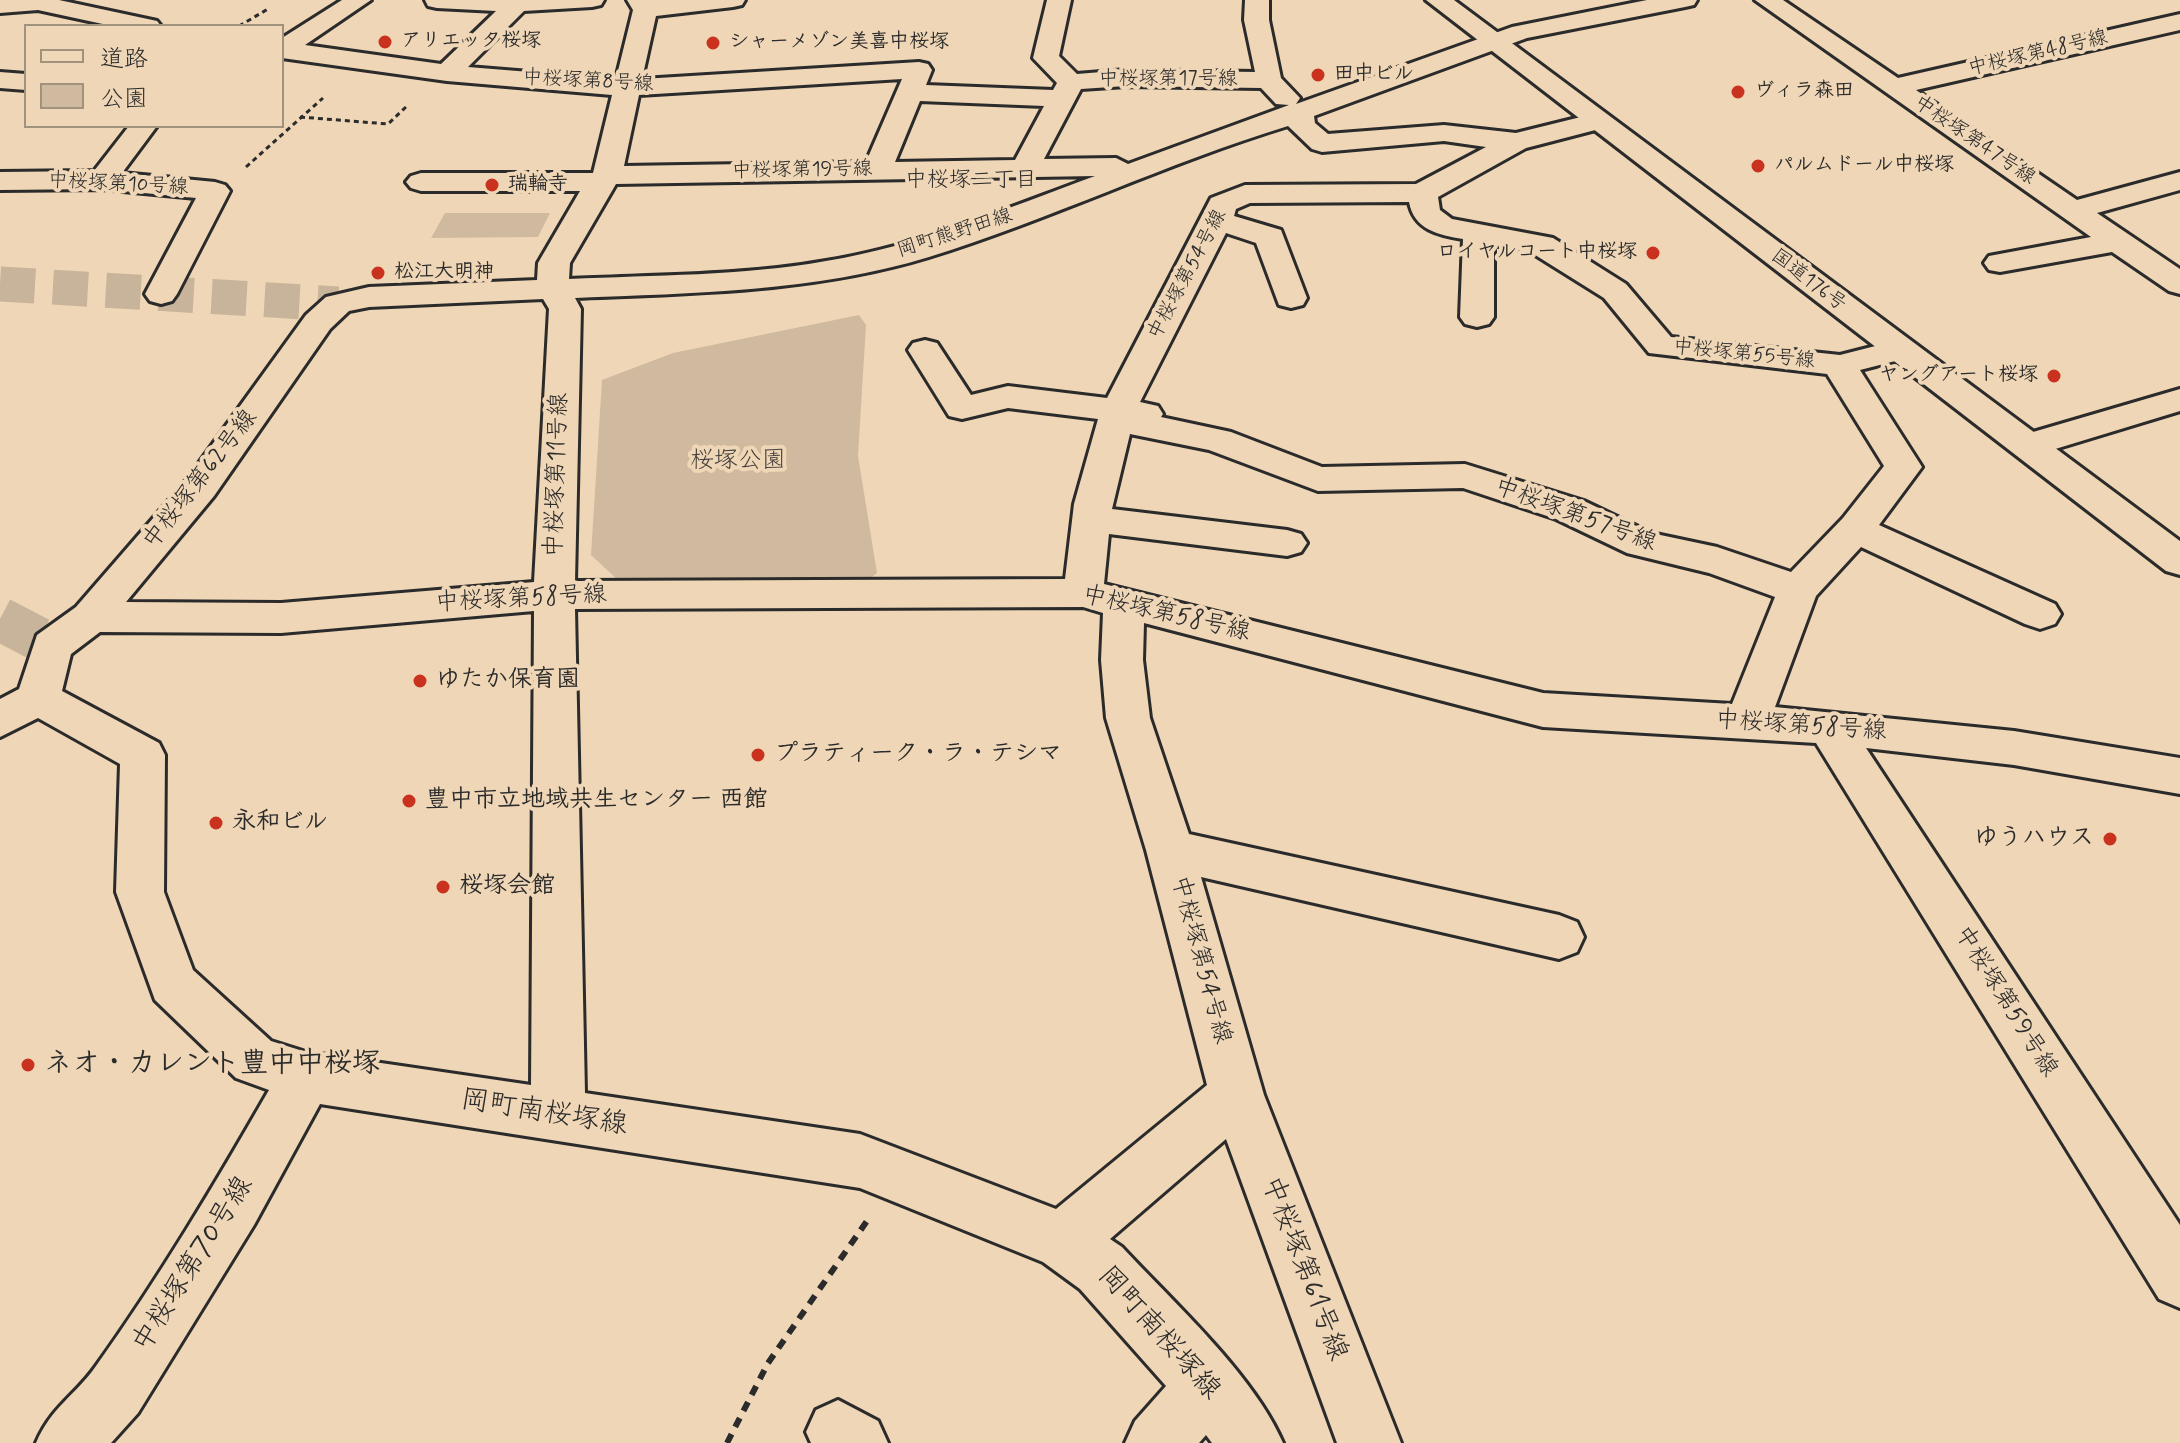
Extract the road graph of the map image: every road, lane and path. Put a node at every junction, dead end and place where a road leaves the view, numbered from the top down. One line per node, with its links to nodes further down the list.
1 (127, 0): 15 (main road)
2 (359, 0): 20 (main road)
3 (592, 0): 11 (main road)
4 (733, 0): 12 (main road)
5 (1059, 0): 29 (main road)
6 (1257, 0): 25 (main road)
7 (1438, 0): 19 (main road, 国道176号)
8 (1685, 0): 19 (main road, 岡町熊野田線)
9 (1767, 0): 27 (main road, 中桜塚第47号線)
10 (437, 1): 11 (main road)
11 (517, 4): 22 (main road)
12 (642, 5): 28 (main road)
13 (0, 6): 15 (main road)
14 (272, 6): 18 (path)
15 (98, 14): 17 (main road)
16 (2180, 22): 27 (main road, 中桜塚第48号線)
17 (140, 24)
18 (242, 24)
19 (1493, 41): 31 (main road, 岡町熊野田線); 33 (main road, 国道176号)
20 (284, 49)
21 (284, 50): 22 (main road, 中桜塚第8号線)
22 (444, 72): 28 (main road, 中桜塚第8号線); 32 (path)
23 (918, 72): 28 (main road, 中桜塚第8号線); 29 (main road, 中桜塚第8号線); 39 (main road)
24 (0, 80): 26 (main road)
25 (1268, 80): 29 (main road, 中桜塚第17号線); 31 (main road)
26 (24, 82)
27 (1895, 87): 48 (main road, 中桜塚第47号線)
28 (628, 88): 41 (main road)
29 (1066, 90): 38 (main road)
30 (323, 98): 32 (path)
31 (1299, 111): 36 (main road); 40 (main road, 岡町熊野田線)
32 (300, 117): 37 (path)
33 (1597, 121): 35 (main road); 60 (main road, 国道176号)
34 (141, 128): 42 (main road)
35 (1516, 142): 36 (main road); 47 (main road, 中桜塚第54号線)
36 (1322, 143): 46 (main road)
37 (268, 145)
38 (1025, 168): 39 (main road, 中桜塚第19号線); 40 (main road, 中桜塚第19号線)
39 (878, 169): 41 (main road, 中桜塚第19号線)
40 (1141, 169): 54 (main road, 岡町熊野田線)
41 (604, 178): 45 (main road, 中桜塚第19号線); 54 (main road)
42 (102, 180): 43 (main road, 中桜塚第10号線); 55 (main road, 中桜塚第10号線)
43 (0, 181)
44 (2180, 181): 48 (main road)
45 (421, 182)
46 (1348, 192): 47 (main road, 中桜塚第54号線); 49 (main road, 中桜塚第54号線)
47 (1422, 193): 50 (main road, 中桜塚第55号線)
48 (2074, 210): 51 (main road, 中桜塚第47号線)
49 (1217, 221): 56 (main road); 63 (main road, 中桜塚第54号線)
50 (1479, 233): 58 (main road); 61 (main road, 中桜塚第55号線)
51 (2119, 241): 52 (main road); 53 (main road, 中桜塚第47号線)
52 (2000, 263)
53 (2180, 284)
54 (553, 288): 57 (main road, 岡町熊野田線); 71 (main road, 中桜塚第11号線)
55 (161, 294)
56 (1291, 298)
57 (338, 304): 74 (main road, 中桜塚第62号線)
58 (1477, 317)
59 (925, 350): 63 (main road)
60 (1899, 350): 61 (main road); 65 (main road, 国道176号)
61 (1840, 365): 67 (main road)
62 (2180, 400): 65 (main road)
63 (1117, 415): 64 (main road); 66 (main road, 中桜塚第54号線); 70 (main road, 中桜塚第57号線)
64 (1228, 428)
65 (2029, 445): 69 (main road, 国道176号)
66 (1091, 519): 68 (main road); 72 (main road, 中桜塚第54号線)
67 (1855, 529): 70 (main road); 73 (main road)
68 (1287, 543)
69 (2180, 561)
70 (1798, 590): 76 (main road)
71 (554, 595): 72 (main road, 中桜塚第58号線); 74 (main road, 中桜塚第58号線); 83 (main road, 中桜塚第11号線)
72 (1103, 597): 76 (main road, 中桜塚第58号線); 79 (main road, 中桜塚第54号線)
73 (2040, 614)
74 (72, 631): 75 (main road, 岡町南桜塚線)
75 (19, 709): 81 (main road, 岡町南桜塚線)
76 (1747, 722): 77 (main road, 中桜塚第58号線)
77 (1829, 727): 78 (main road, 中桜塚第58号線); 86 (main road, 中桜塚第59号線)
78 (2180, 776)
79 (1170, 850): 80 (main road); 82 (main road, 中桜塚第54号線)
80 (1559, 937)
81 (306, 1077): 83 (main road, 岡町南桜塚線); 88 (main road, 中桜塚第70号線)
82 (1237, 1095): 85 (main road); 92 (main road, 中桜塚第61号線)
83 (558, 1117): 84 (main road, 岡町南桜塚線)
84 (899, 1174): 85 (main road, 岡町南桜塚線); 89 (path)
85 (1063, 1241): 87 (main road, 岡町南桜塚線)
86 (2180, 1278)
87 (1208, 1386): 90 (main road); 91 (main road, 岡町南桜塚線)
88 (68, 1443)
89 (727, 1443)
90 (1157, 1443)
91 (1251, 1443)
92 (1369, 1443)

